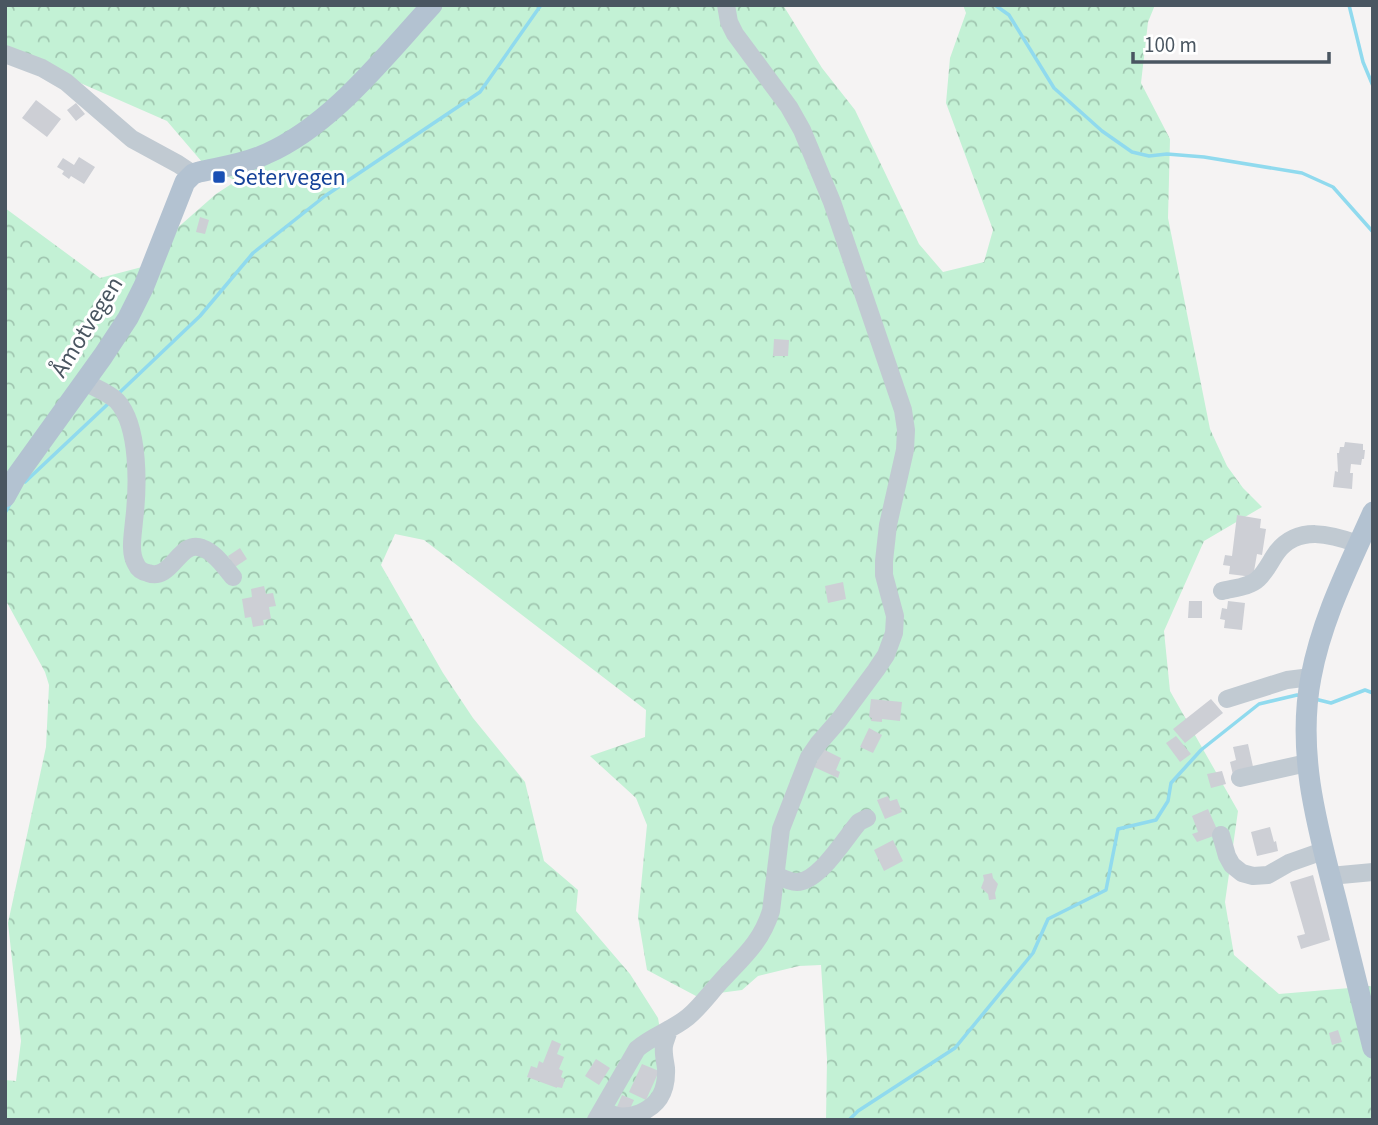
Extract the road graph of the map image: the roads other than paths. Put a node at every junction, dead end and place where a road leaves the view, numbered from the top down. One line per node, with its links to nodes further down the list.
1 (432, 5): 4 (main road)
2 (726, 5): 19 (street)
3 (5, 54): 4 (street)
4 (193, 174): 5 (main road, Åmotvegen)
5 (85, 382): 6 (main road, Åmotvegen); 9 (street)
6 (5, 497)
7 (1373, 512): 8 (main road)
8 (1358, 544): 10 (street); 11 (main road)
9 (233, 577)
10 (1222, 591)
11 (1309, 692): 12 (street); 13 (main road)
12 (1227, 699)
13 (1307, 763): 14 (street); 17 (main road)
14 (1240, 778)
15 (867, 818): 19 (street)
16 (1221, 835): 17 (street)
17 (1323, 851): 20 (main road)
18 (1373, 872): 20 (street)
19 (776, 875): 21 (street)
20 (1330, 876): 22 (main road)
21 (670, 1030): 23 (street); 23 (street)
22 (1373, 1048)
23 (599, 1115)

